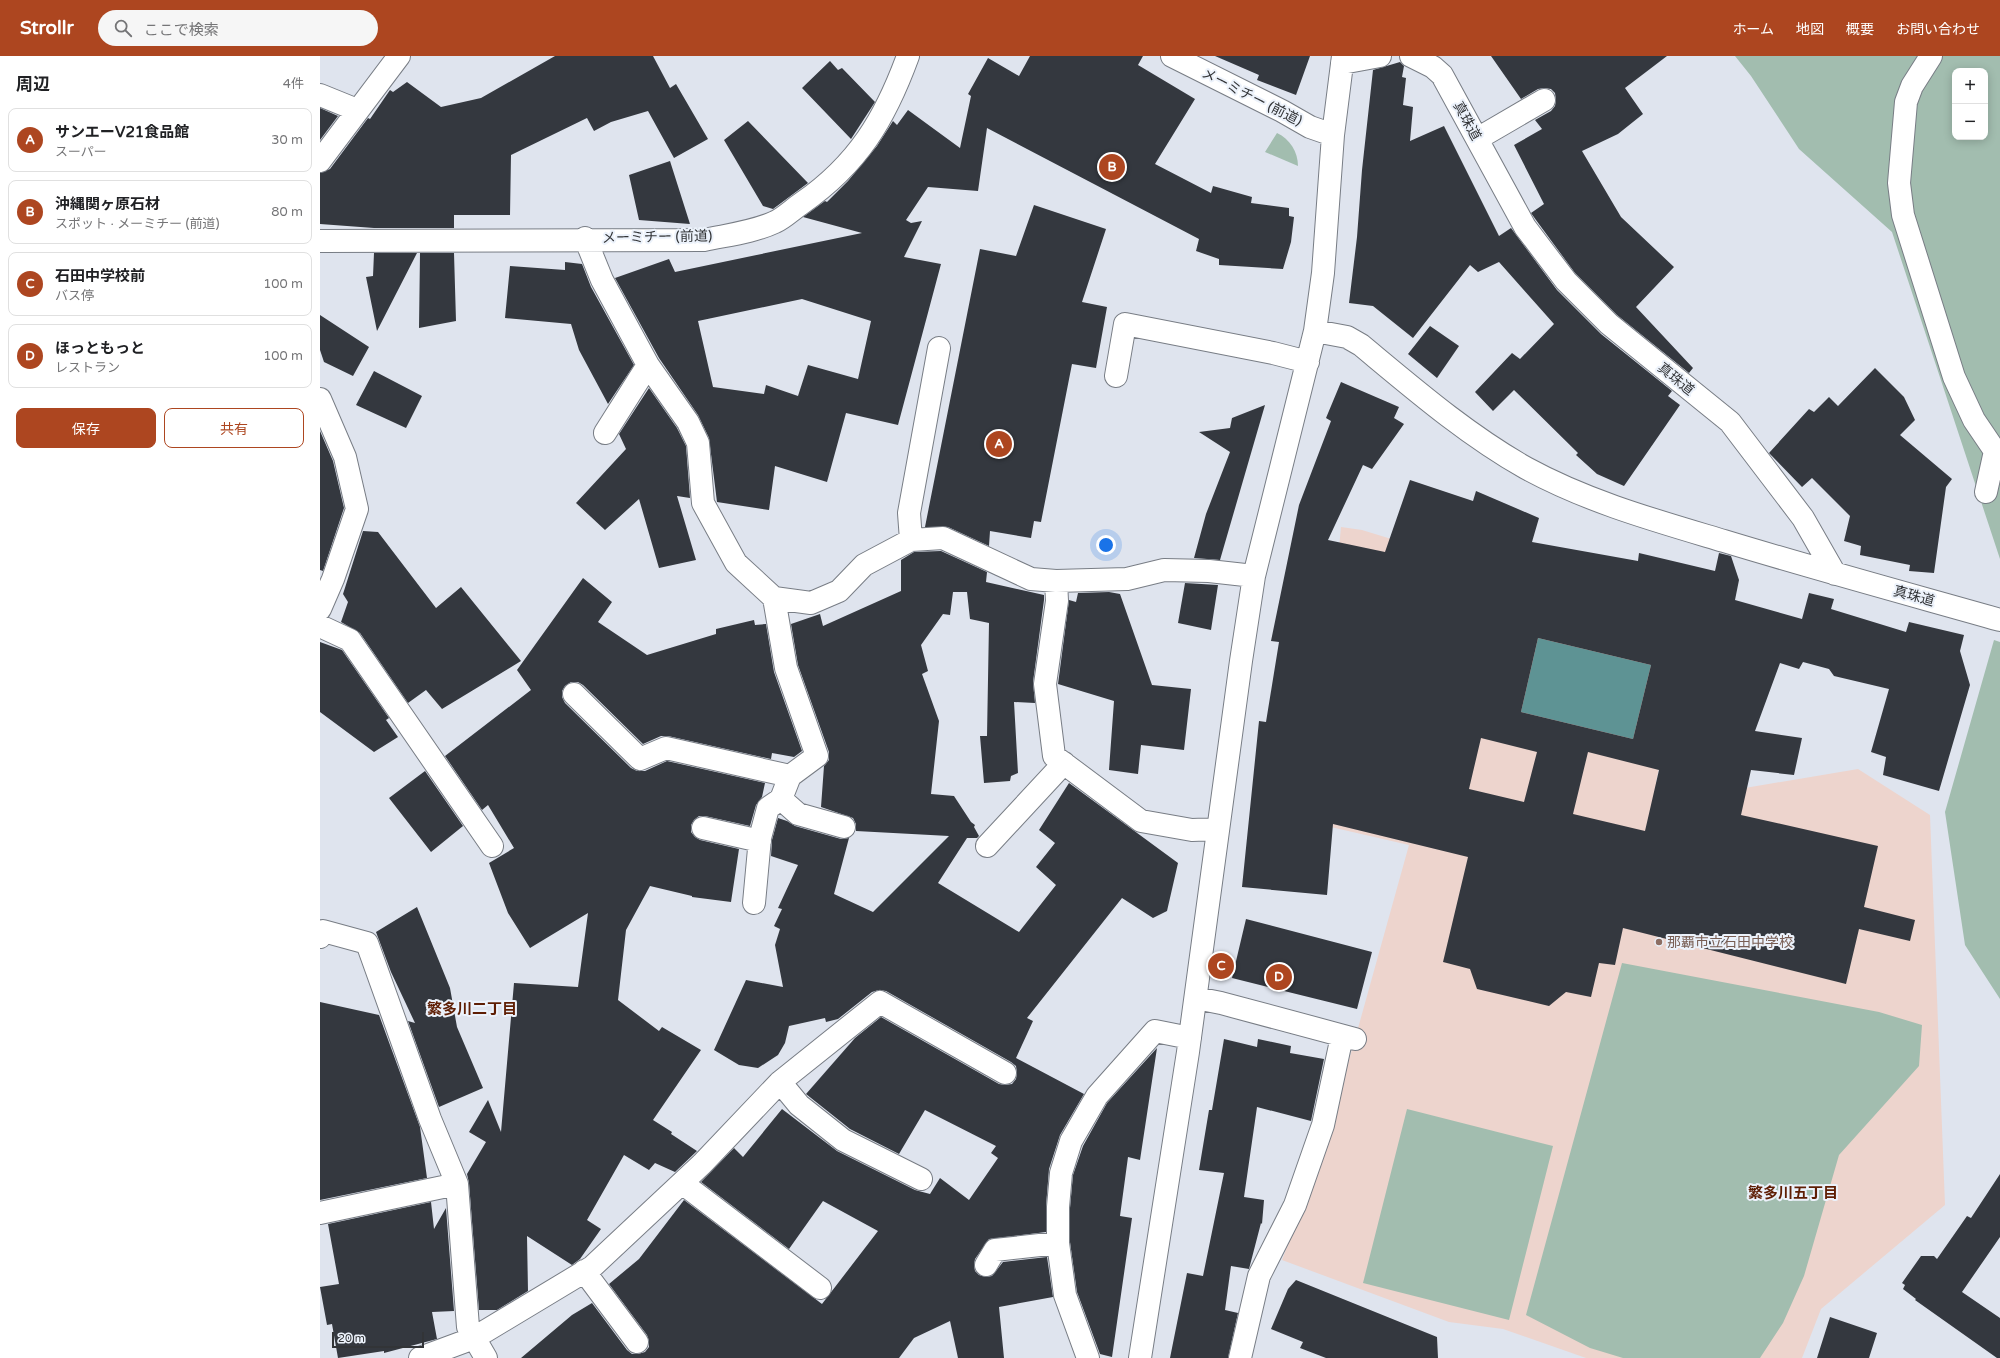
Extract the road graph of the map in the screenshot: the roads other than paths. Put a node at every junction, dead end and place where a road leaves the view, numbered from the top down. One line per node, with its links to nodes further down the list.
1 (397, 56): 10 (street)
2 (908, 56): 14 (street, メーミチー (前道))
3 (1172, 56): 11 (street, メーミチー (前道))
4 (1380, 56): 7 (street)
5 (1411, 56): 12 (street, 真珠道)
6 (1931, 56): 23 (street)
7 (1342, 60): 11 (street)
8 (320, 95): 10 (street)
9 (1544, 100): 12 (street)
10 (357, 110): 13 (street)
11 (1333, 134): 16 (street)
12 (1477, 139): 26 (street, 真珠道)
13 (320, 161)
14 (585, 238): 15 (street, メーミチー (前道)); 19 (street)
15 (320, 241)
16 (1315, 331): 18 (street); 26 (street)
17 (939, 348): 25 (street)
18 (1308, 362): 20 (street); 27 (street)
19 (648, 365): 22 (street); 29 (street)
20 (1116, 376)
21 (320, 399): 30 (street)
22 (604, 433)
23 (1998, 451): 24 (street)
24 (1986, 492)
25 (912, 540): 28 (street); 29 (street)
26 (1835, 574): 31 (street, 真珠道)
27 (1254, 576): 28 (street); 39 (street)
28 (1056, 581): 34 (street)
29 (774, 598): 35 (street)
30 (320, 609)
31 (2000, 620)
32 (320, 626): 41 (street)
33 (574, 694): 35 (street)
34 (1064, 763): 39 (street); 42 (street)
35 (790, 776): 36 (street)
36 (781, 799): 37 (street); 40 (street)
37 (844, 827)
38 (703, 828): 40 (street)
39 (1218, 830): 45 (street)
40 (760, 841): 43 (street)
41 (492, 846)
42 (988, 846)
43 (754, 903)
44 (320, 937): 51 (street)
45 (1196, 998): 46 (street); 63 (street)
46 (1190, 1038): 53 (street); 62 (street)
47 (1005, 1073): 48 (street)
48 (780, 1082): 49 (street); 50 (street)
49 (921, 1179)
50 (682, 1183): 55 (street); 56 (street)
51 (457, 1184): 52 (street); 57 (street)
52 (320, 1213)
53 (1058, 1243): 54 (street); 61 (street)
54 (986, 1265)
55 (584, 1271): 57 (street); 58 (street)
56 (820, 1288)
57 (474, 1338): 59 (street); 60 (street)
58 (637, 1342)
59 (420, 1358)
60 (486, 1358)
61 (1088, 1358)
62 (1140, 1358)
63 (1240, 1358)

